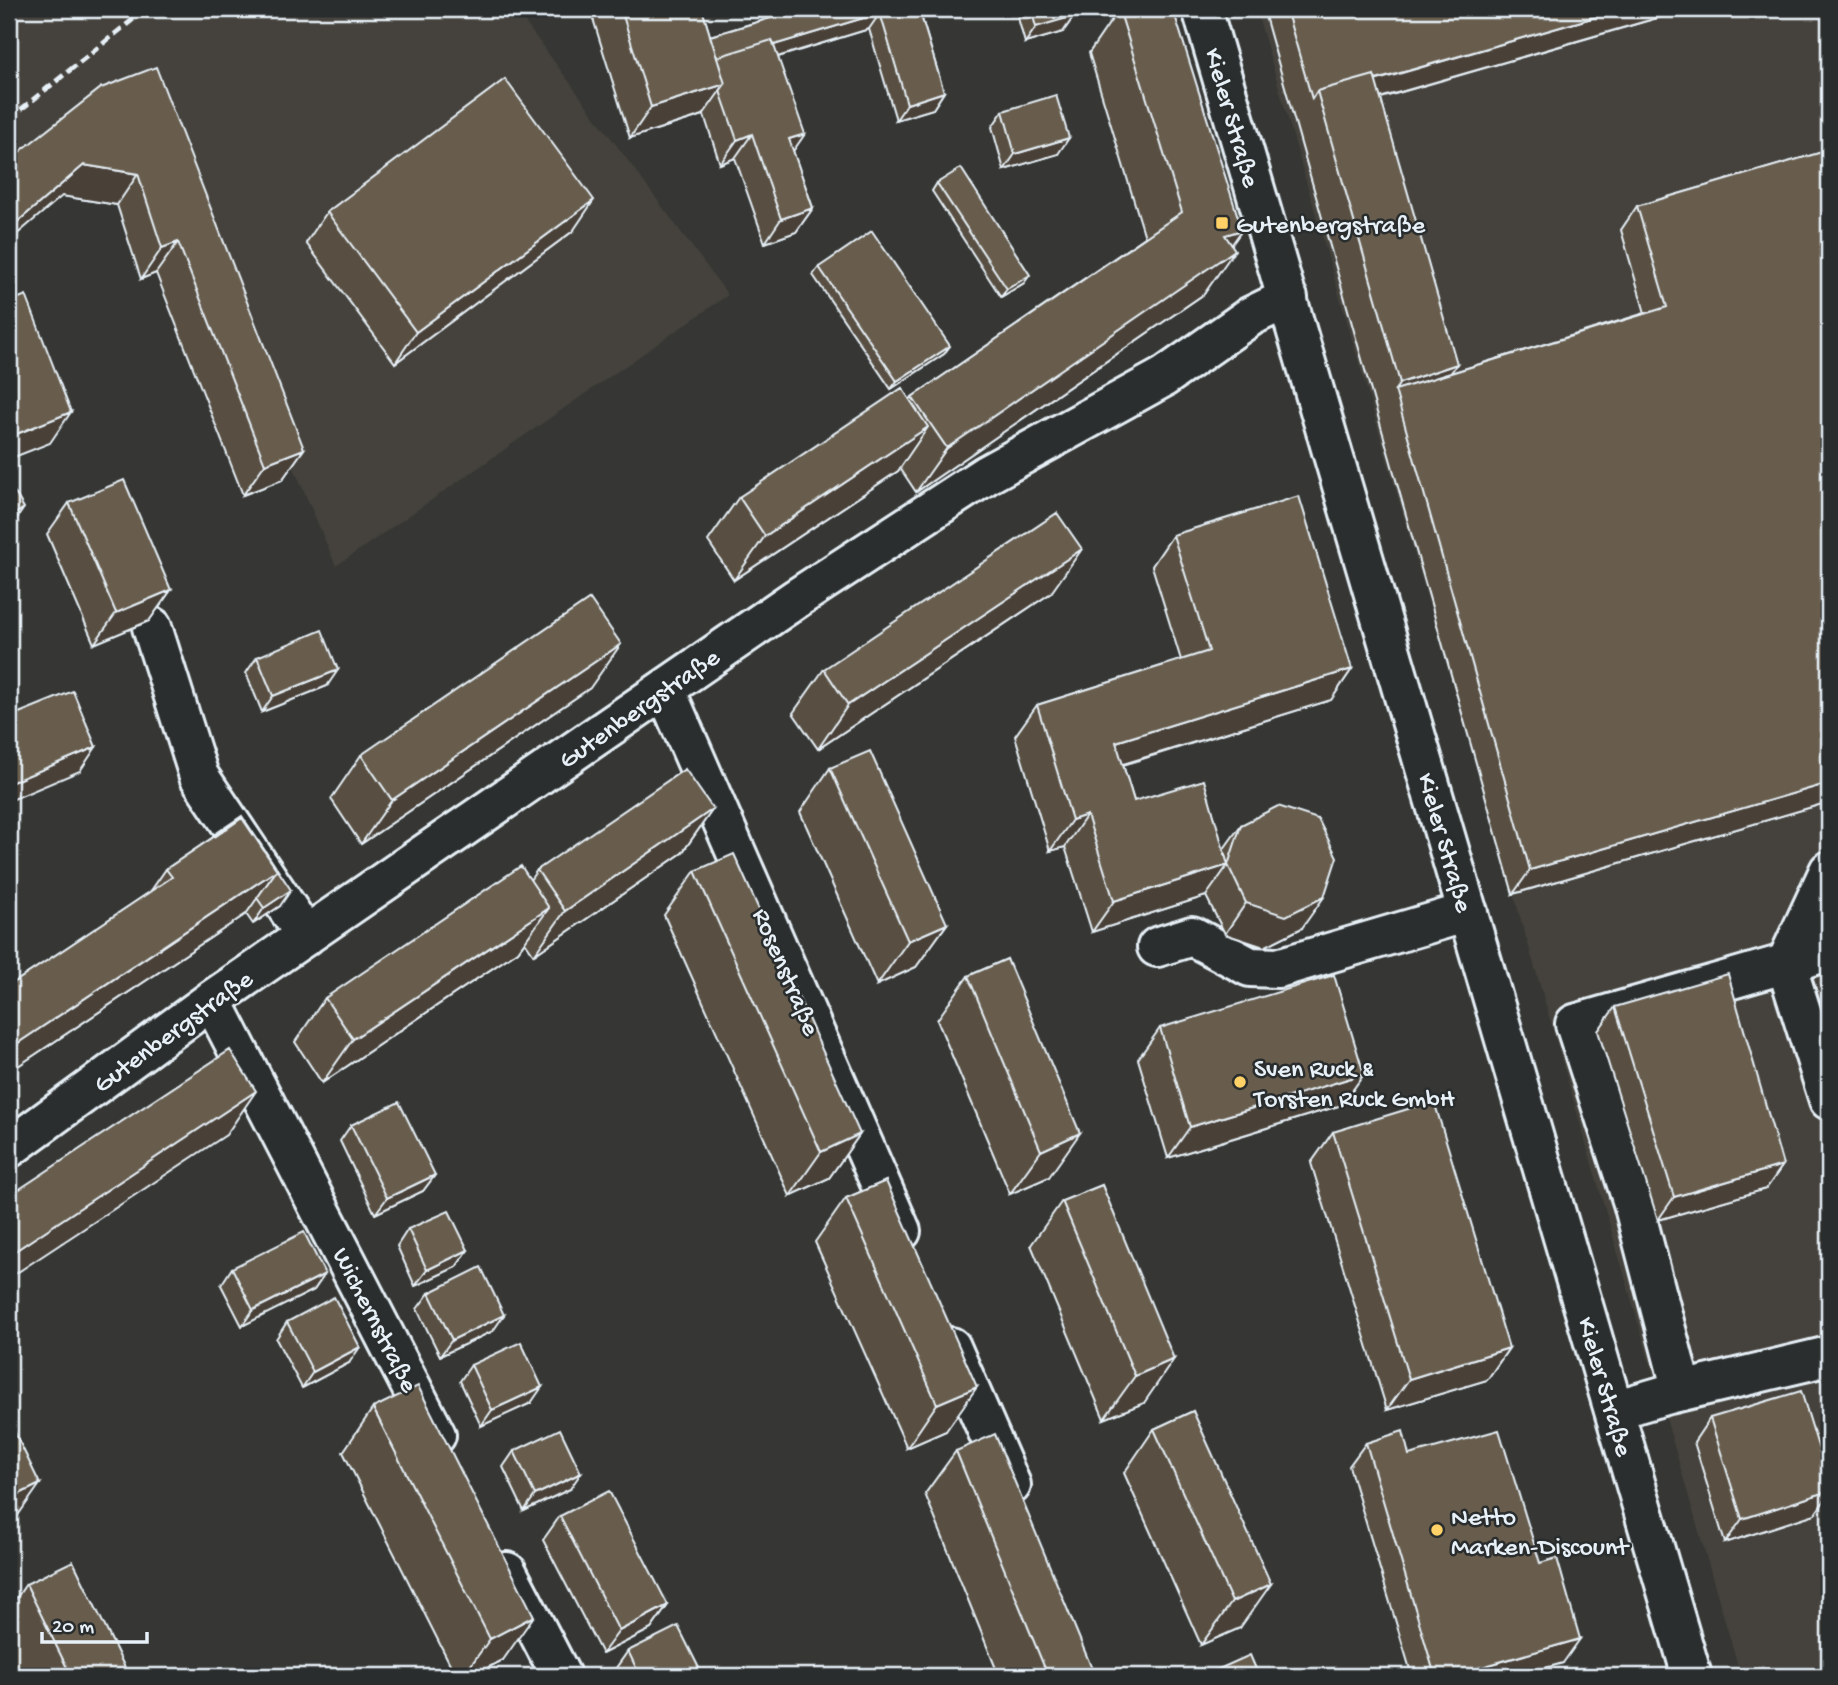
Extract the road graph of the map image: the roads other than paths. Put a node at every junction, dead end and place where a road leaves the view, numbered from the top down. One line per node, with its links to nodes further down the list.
1 (1202, 9): 2 (street, Kieler Straße)
2 (1287, 298): 4 (street, Gutenbergstraße); 6 (street, Kieler Straße)
3 (152, 627): 7 (street)
4 (665, 689): 7 (street, Gutenbergstraße); 14 (street, Rosenstraße)
5 (1829, 871): 10 (street)
6 (1468, 912): 8 (street); 18 (street, Kieler Straße)
7 (306, 936): 11 (street, Gutenbergstraße)
8 (1157, 947)
9 (1829, 951): 10 (street)
10 (1786, 964): 12 (street); 17 (street)
11 (212, 1000): 13 (street, Gutenbergstraße); 19 (street, Wichernstraße)
12 (1829, 1100)
13 (9, 1148)
14 (916, 1266)
15 (938, 1317): 20 (street)
16 (1829, 1356): 17 (street)
17 (1682, 1391): 18 (street)
18 (1614, 1410): 23 (street, Kieler Straße)
19 (453, 1467)
20 (1027, 1522)
21 (491, 1541): 22 (street)
22 (561, 1676)
23 (1692, 1676)

